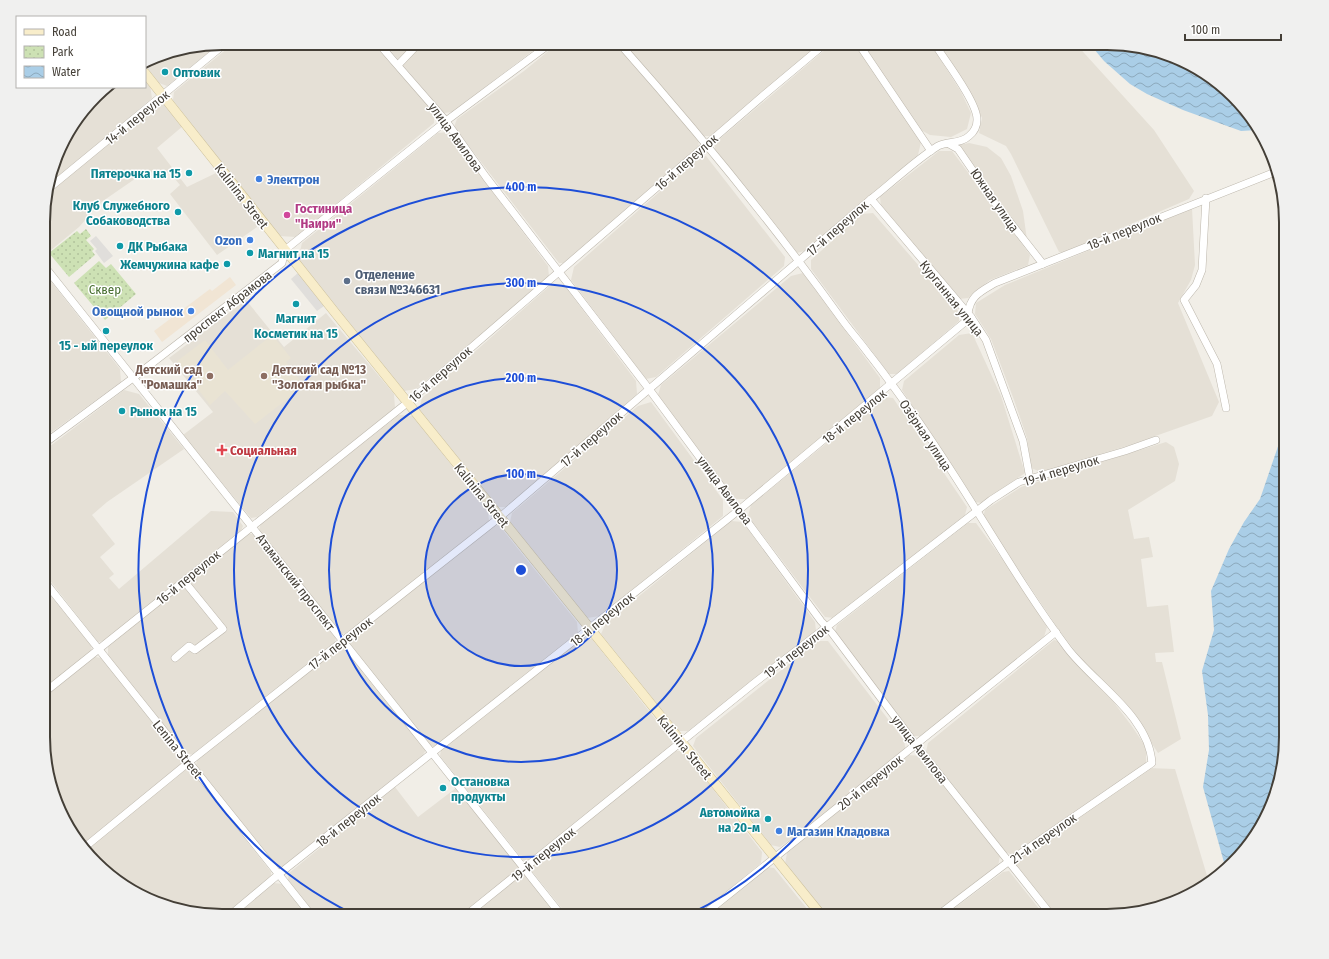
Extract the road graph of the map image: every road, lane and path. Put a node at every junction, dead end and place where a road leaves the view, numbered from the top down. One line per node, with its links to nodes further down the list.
1 (218, 50): 11 (street, 14-й переулок)
2 (385, 50): 9 (street, улица Авилова)
3 (412, 50): 9 (street)
4 (542, 50): 12 (street, проспект Абрамова)
5 (625, 50): 13 (street, Озёрная улица)
6 (818, 50): 13 (street, 16-й переулок)
7 (863, 50): 15 (street)
8 (939, 50): 14 (street, 17-й переулок)
9 (398, 64): 12 (street, улица Авилова)
10 (146, 74): 11 (main road, Kalinina Street)
11 (163, 95): 17 (street, 14-й переулок); 20 (main road, Kalinina Street)
12 (446, 121): 20 (street, проспект Абрамова); 23 (street, улица Авилова)
13 (707, 144): 21 (street, Озёрная улица); 23 (street, 16-й переулок)
14 (943, 144): 15 (street, 17-й переулок); 22 (street, Южная улица)
15 (931, 150): 19 (street, 17-й переулок)
16 (1272, 173): 18 (street, 18-й переулок)
17 (54, 184)
18 (1206, 198): 22 (street, 18-й переулок); 30 (street)
19 (871, 199): 21 (street, 17-й переулок); 25 (street, Курганная улица)
20 (285, 250): 26 (street, проспект Абрамова); 29 (main road, Kalinina Street)
21 (799, 261): 27 (street, Озёрная улица); 28 (street, 17-й переулок)
22 (1043, 264): 25 (street, 18-й переулок)
23 (560, 271): 28 (street, улица Авилова); 29 (street, 16-й переулок)
24 (50, 274): 26 (street, Атаманский проспект)
25 (969, 316): 27 (street, 18-й переулок); 33 (street, Курганная улица)
26 (133, 378): 31 (street, проспект Абрамова); 37 (street, Атаманский проспект)
27 (892, 385): 34 (street, 18-й переулок); 35 (street, Озёрная улица)
28 (649, 389): 34 (street, улица Авилова); 36 (street, 17-й переулок)
29 (407, 403): 36 (main road, Kalinina Street); 37 (street, 16-й переулок)
30 (1226, 408)
31 (50, 439)
32 (1156, 440): 33 (street, 19-й переулок)
33 (1030, 479): 35 (street, 19-й переулок)
34 (739, 510): 40 (street, 18-й переулок); 41 (street, улица Авилова)
35 (976, 512): 41 (street, 19-й переулок); 42 (street, Озёрная улица)
36 (500, 517): 40 (main road, Kalinina Street); 43 (street, 17-й переулок)
37 (251, 526): 38 (street, 16-й переулок); 43 (street, Атаманский проспект)
38 (184, 581): 44 (street, 16-й переулок); 45 (street)
39 (50, 589): 44 (street, Lenina Street)
40 (590, 628): 47 (main road, Kalinina Street); 49 (street, 18-й переулок)
41 (826, 628): 47 (street, 19-й переулок); 48 (street, улица Авилова)
42 (1056, 632): 48 (street, 20-й переулок); 51 (street, Озёрная улица)
43 (343, 641): 49 (street, Атаманский проспект); 50 (street, 17-й переулок)
44 (99, 649): 46 (street, 16-й переулок); 50 (street, Lenina Street)
45 (175, 658)
46 (50, 687)
47 (681, 742): 53 (main road, Kalinina Street); 55 (street, 19-й переулок)
48 (916, 745): 53 (street, 20-й переулок); 54 (street, улица Авилова)
49 (432, 754): 55 (street, Атаманский проспект); 56 (street, 18-й переулок)
50 (189, 762): 52 (street, 17-й переулок); 56 (street, Lenina Street)
51 (1152, 763): 54 (street, 21-й переулок)
52 (88, 844)
53 (775, 858): 61 (street, 20-й переулок); 62 (main road, Kalinina Street)
54 (1008, 862): 63 (street, 21-й переулок); 64 (street, улица Авилова)
55 (524, 869): 59 (street, 19-й переулок); 60 (street, Атаманский проспект)
56 (279, 874): 57 (street, 18-й переулок); 58 (street, Lenina Street)
57 (237, 909)
58 (306, 909)
59 (474, 909)
60 (556, 909)
61 (711, 909)
62 (816, 909)
63 (946, 909)
64 (1046, 909)

